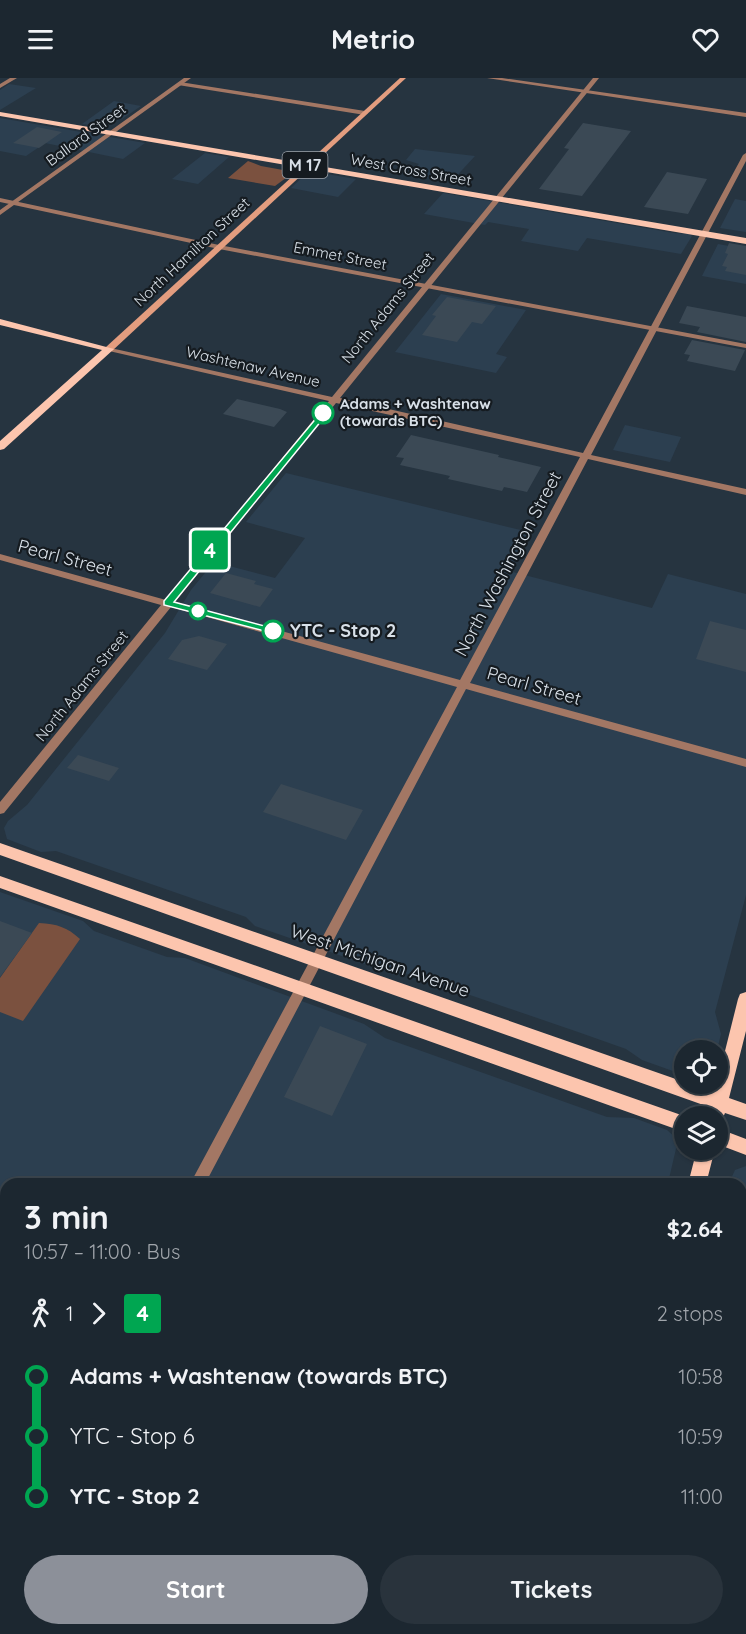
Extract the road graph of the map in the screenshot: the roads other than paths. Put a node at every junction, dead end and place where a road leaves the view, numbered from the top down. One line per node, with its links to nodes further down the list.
1 (14, 78): 7 (street)
2 (188, 78): 6 (street, Ballard Street)
3 (403, 78): 9 (main road, North Hamilton Street)
4 (490, 78): 8 (street)
5 (596, 78): 8 (street, North Adams Street)
6 (180, 84): 9 (street); 12 (street, Ballard Street)
7 (0, 86)
8 (585, 92): 11 (street); 15 (street, North Adams Street)
9 (365, 112): 14 (main road, North Hamilton Street)
10 (0, 114): 12 (main road, West Cross Street / M 17)
11 (746, 115)
12 (112, 133): 14 (main road, West Cross Street / M 17); 17 (street, Ballard Street)
13 (746, 155): 19 (street, North Washington Street)
14 (307, 166): 15 (main road, West Cross Street / M 17); 21 (main road, North Hamilton Street)
15 (498, 198): 19 (main road, West Cross Street / M 17); 22 (street, North Adams Street)
16 (0, 200): 17 (street, Emmet Street)
17 (14, 203): 18 (street, Ballard Street); 21 (street, Emmet Street)
18 (0, 213)
19 (704, 234): 20 (main road, West Cross Street / M 17); 24 (street, North Washington Street)
20 (746, 241)
21 (219, 247): 22 (street, Emmet Street); 26 (main road, North Hamilton Street)
22 (426, 285): 24 (street, Emmet Street); 27 (street, North Adams Street)
23 (0, 322): 26 (main road, Washtenaw Avenue)
24 (653, 329): 25 (street, Emmet Street); 29 (street, North Washington Street)
25 (746, 346)
26 (109, 349): 27 (street, Washtenaw Avenue); 28 (main road, North Hamilton Street)
27 (333, 401): 29 (street, Washtenaw Avenue); 32 (street, North Adams Street)
28 (0, 447)
29 (586, 456): 30 (street, Washtenaw Avenue); 33 (street, North Washington Street)
30 (746, 492)
31 (0, 557): 32 (street, Pearl Street)
32 (168, 603): 33 (street, Pearl Street); 35 (street, North Adams Street)
33 (464, 683): 34 (street, Pearl Street); 38 (street, North Washington Street)
34 (746, 763)
35 (0, 810)
36 (0, 849): 38 (main road, West Michigan Avenue)
37 (0, 882): 39 (main road)
38 (316, 960): 39 (street, North Washington Street); 41 (main road, West Michigan Avenue)
39 (301, 989): 45 (main road); 49 (street, North Washington Street)
40 (746, 999): 42 (main road)
41 (709, 1106)
42 (718, 1106)
43 (728, 1110): 44 (main road, West Michigan Avenue)
44 (746, 1112)
45 (674, 1120)
46 (728, 1140): 47 (main road)
47 (746, 1147)
48 (703, 1160): 50 (main road)
49 (200, 1178)
50 (699, 1178)

